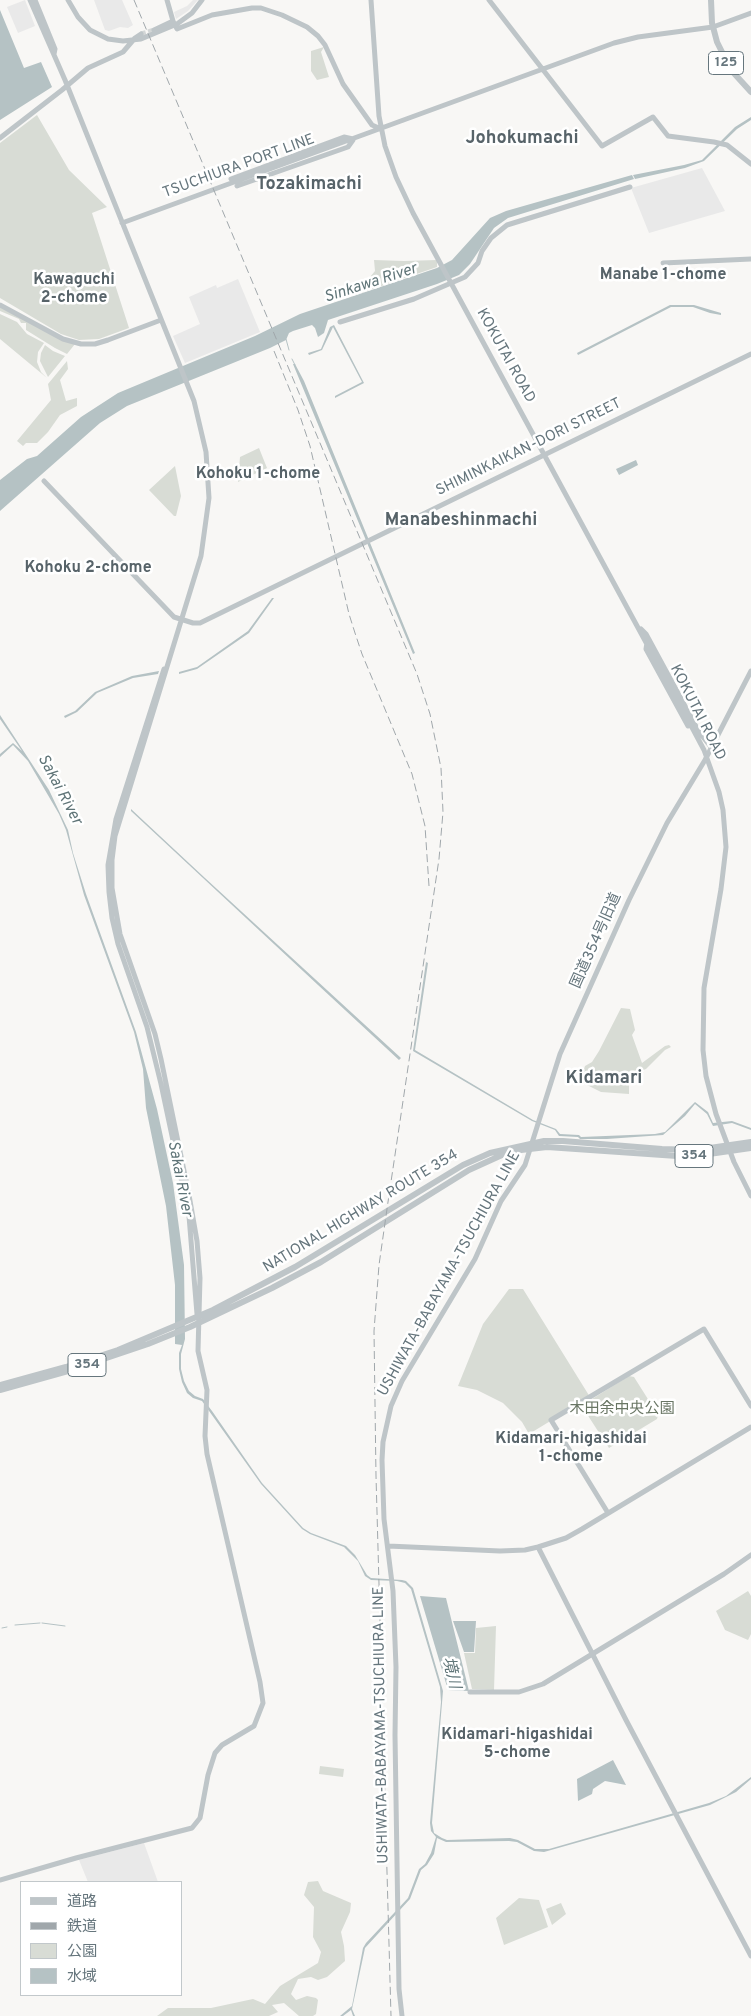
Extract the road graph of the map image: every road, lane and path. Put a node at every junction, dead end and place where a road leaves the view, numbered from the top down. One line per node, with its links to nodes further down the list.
1 (30, 0): 14 (street)
2 (35, 0): 14 (street)
3 (68, 0): 5 (street)
4 (167, 0): 10 (street)
5 (202, 0)
6 (371, 0): 18 (street)
7 (489, 0): 15 (street)
8 (711, 0): 11 (highway, 125)
9 (751, 12): 11 (street, TSUCHIURA PORT LINE)
10 (173, 21): 12 (street); 18 (street)
11 (713, 28): 15 (street, TSUCHIURA PORT LINE); 17 (highway, 125)
12 (154, 30)
13 (141, 34): 16 (street)
14 (54, 54): 16 (street)
15 (542, 70): 18 (street, TSUCHIURA PORT LINE); 21 (street)
16 (67, 86): 19 (street); 25 (street)
17 (751, 92)
18 (382, 129): 20 (street, TSUCHIURA PORT LINE); 28 (street, KOKUTAI ROAD)
19 (0, 138)
20 (353, 139): 22 (street); 23 (street); 25 (street, TSUCHIURA PORT LINE)
21 (751, 164)
22 (231, 178)
23 (237, 186)
24 (630, 187): 28 (street)
25 (122, 223): 30 (street)
26 (751, 258): 27 (street)
27 (663, 263)
28 (451, 283): 31 (street); 33 (street, KOKUTAI ROAD)
29 (0, 304): 30 (street)
30 (161, 320): 35 (street)
31 (340, 322)
32 (750, 356): 33 (street, SHIMINKAIKAN-DORI STREET)
33 (545, 455): 35 (street, SHIMINKAIKAN-DORI STREET); 36 (street, KOKUTAI ROAD)
34 (44, 481): 35 (street)
35 (182, 620): 45 (street)
36 (637, 625): 37 (street, KOKUTAI ROAD); 39 (street)
37 (647, 643): 40 (street); 44 (street, KOKUTAI ROAD)
38 (751, 671): 39 (street, 国道354号旧道)
39 (711, 747): 40 (street, 国道354号旧道)
40 (705, 760): 42 (street, 国道354号旧道)
41 (751, 1142): 42 (highway, NATIONAL HIGHWAY ROUTE 354 / 354)
42 (533, 1145): 43 (highway, NATIONAL HIGHWAY ROUTE 354 / 354); 45 (highway, NATIONAL HIGHWAY ROUTE 354 / 354); 45 (highway, NATIONAL HIGHWAY ROUTE 354 / 354); 52 (street, USHIWATA-BABAYAMA-TSUCHIURA LINE)
43 (751, 1148)
44 (751, 1196)
45 (198, 1320): 46 (highway, NATIONAL HIGHWAY ROUTE 354 / 354); 57 (street)
46 (173, 1331): 47 (highway, NATIONAL HIGHWAY ROUTE 354 / 354); 48 (highway, NATIONAL HIGHWAY ROUTE 354 / 354)
47 (0, 1385)
48 (0, 1390)
49 (751, 1406): 51 (street)
50 (751, 1427): 51 (street)
51 (608, 1513): 53 (street)
52 (388, 1546): 53 (street); 59 (street, USHIWATA-BABAYAMA-TSUCHIURA LINE)
53 (538, 1547): 55 (street)
54 (751, 1555): 55 (street)
55 (593, 1654): 56 (street); 58 (street)
56 (470, 1692)
57 (0, 1880)
58 (751, 1956)
59 (402, 2016)

